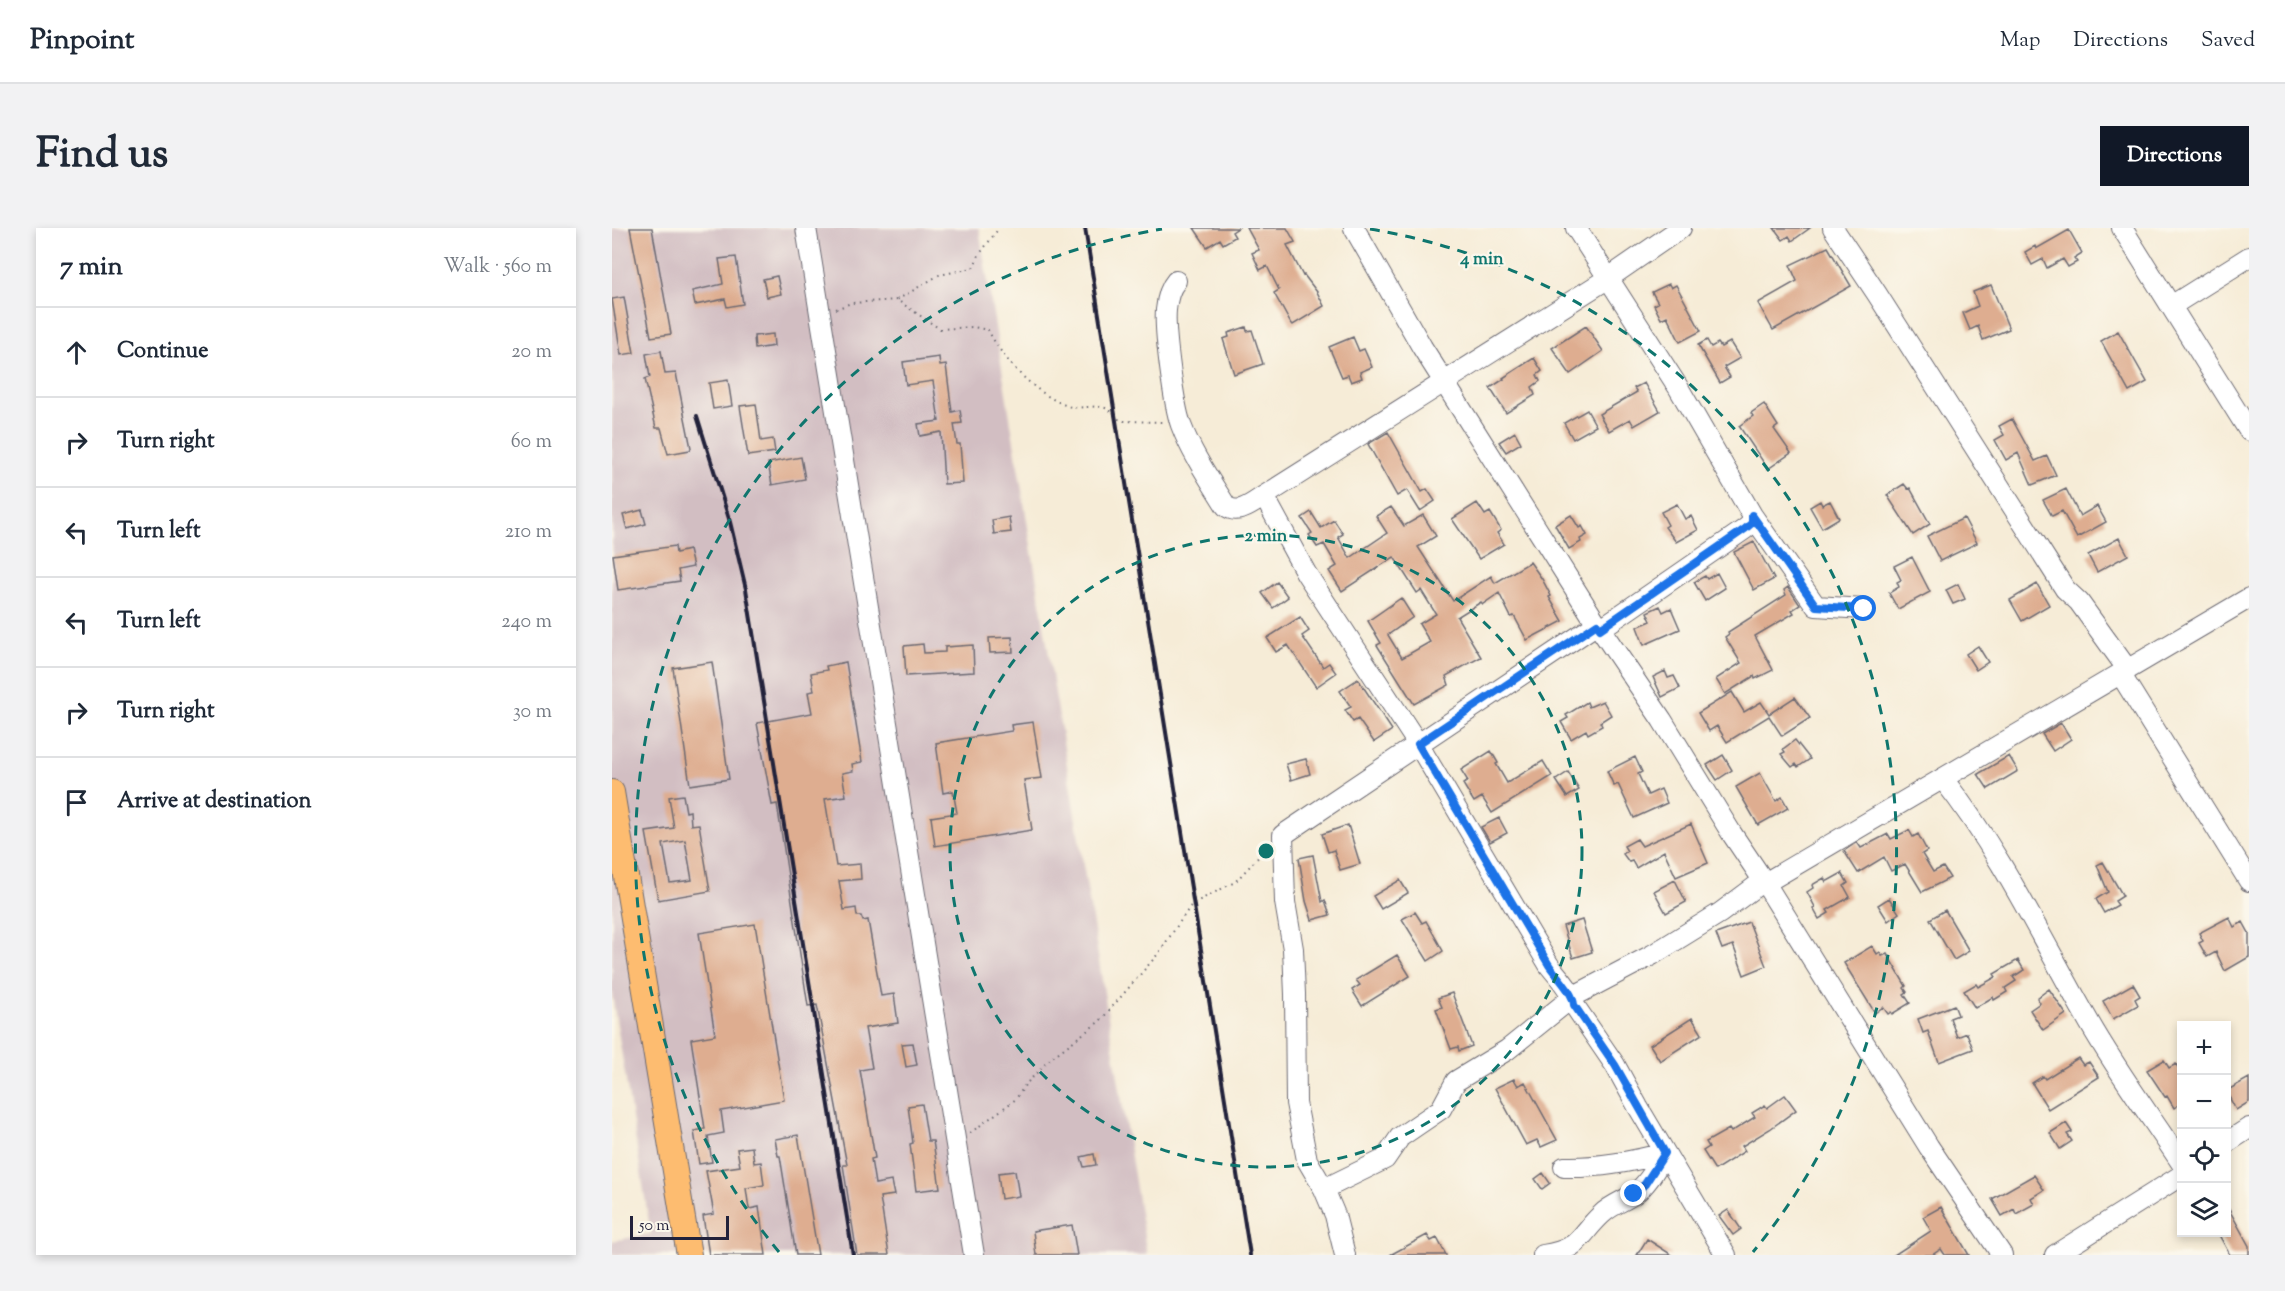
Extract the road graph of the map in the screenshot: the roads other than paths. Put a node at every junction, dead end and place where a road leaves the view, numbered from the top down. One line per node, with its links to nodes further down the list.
1 (806, 228): 33 (street)
2 (1354, 228): 11 (street)
3 (1576, 228): 8 (street)
4 (1681, 228): 8 (street)
5 (1833, 228): 18 (street)
6 (2122, 228): 10 (street)
7 (2249, 257): 10 (street)
8 (1607, 279): 11 (street); 14 (street)
9 (1176, 281): 13 (street)
10 (2170, 306): 12 (street)
11 (1444, 382): 13 (street); 17 (street)
12 (2249, 431)
13 (1264, 496): 19 (street)
14 (1752, 515): 16 (street); 17 (street)
15 (2249, 598): 18 (street)
16 (1864, 609)
17 (1599, 626): 19 (street); 23 (street)
18 (2125, 672): 20 (street); 22 (street)
19 (1418, 744): 24 (street); 31 (street)
20 (1943, 779): 23 (street); 28 (street)
21 (612, 792): 32 (main road)
22 (2249, 881)
23 (1764, 882): 24 (street); 37 (street)
24 (1574, 996): 27 (street); 31 (street)
25 (2249, 1128): 26 (street)
26 (2231, 1140)
27 (1665, 1153): 29 (street); 35 (street); 36 (street)
28 (2177, 1158)
29 (1564, 1167)
30 (2177, 1178): 38 (street)
31 (1324, 1189): 34 (street)
32 (689, 1255)
33 (974, 1255)
34 (1345, 1255)
35 (1544, 1255)
36 (1726, 1255)
37 (2002, 1255)
38 (2055, 1255)

